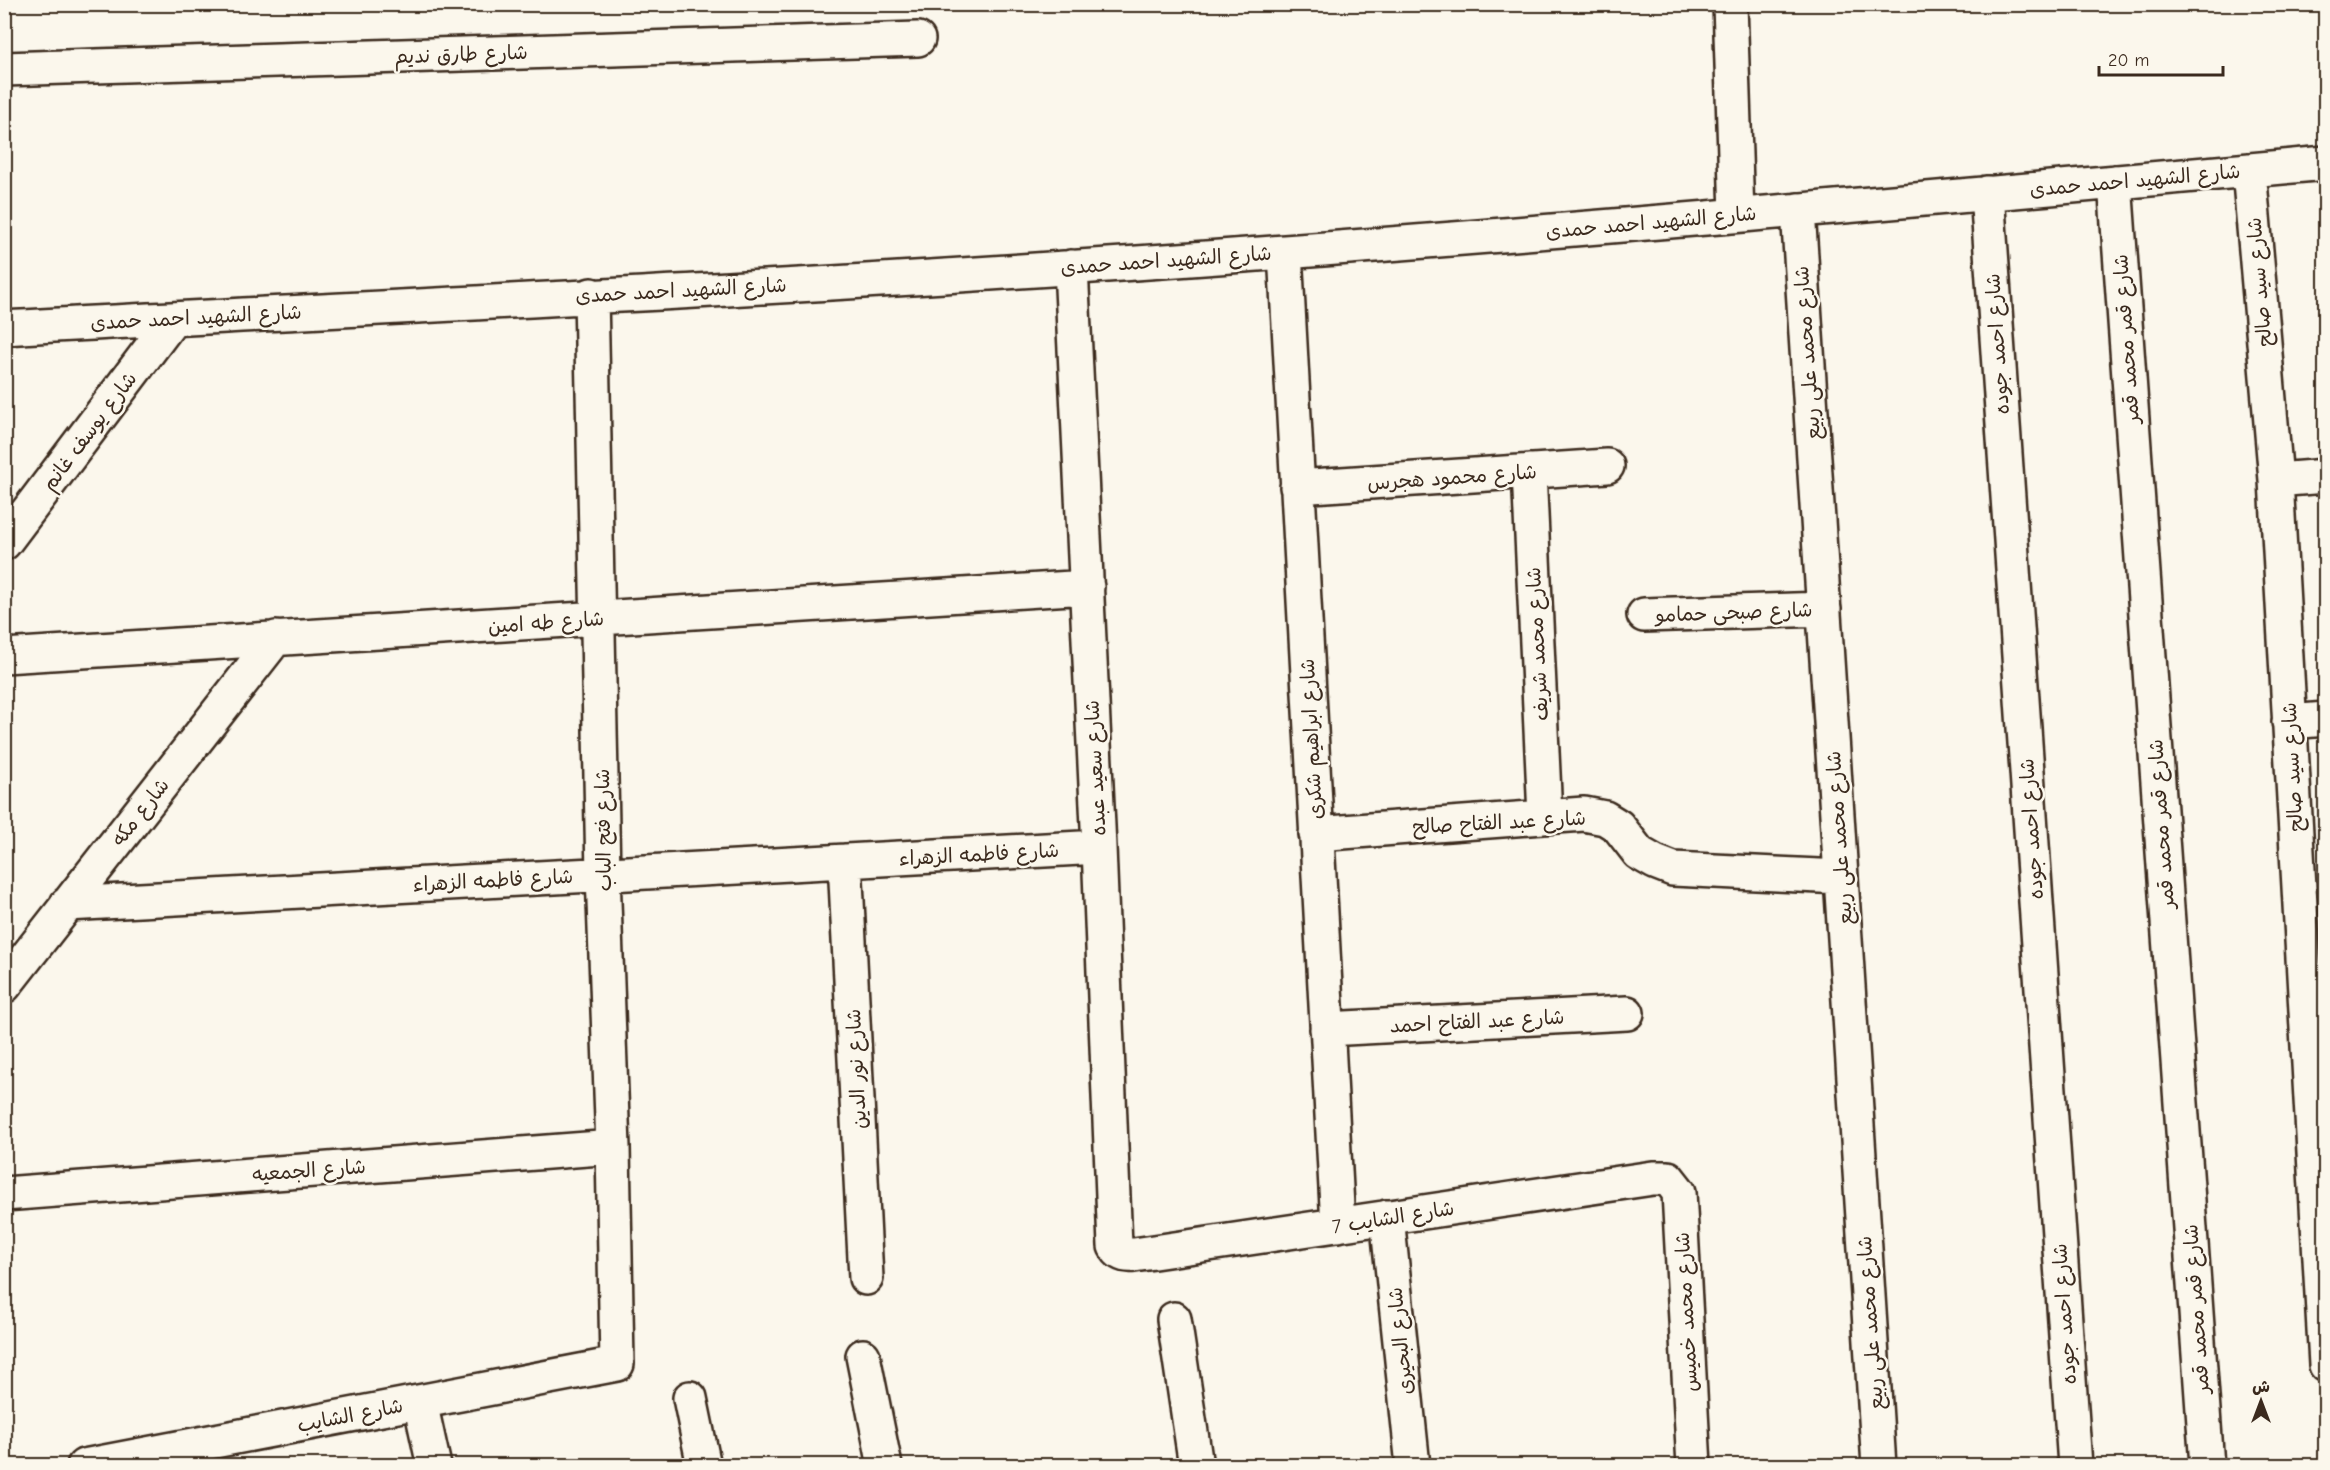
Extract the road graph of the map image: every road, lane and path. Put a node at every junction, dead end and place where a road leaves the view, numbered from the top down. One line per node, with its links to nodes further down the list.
1 (1730, 4): 9 (street)
2 (918, 39): 3 (street, شارع طارق نديم)
3 (4, 69)
4 (2325, 163): 5 (street, شارع الشهيد احمد حمدى)
5 (2249, 170): 6 (street, شارع الشهيد احمد حمدى); 18 (street, شارع سيد صالح)
6 (2115, 182): 7 (street, شارع الشهيد احمد حمدى); 63 (street, شارع قمر محمد قمر)
7 (1987, 192): 8 (street, شارع الشهيد احمد حمدى); 62 (street, شارع احمد جوده)
8 (1798, 210): 9 (street, شارع الشهيد احمد حمدى); 22 (street, شارع محمد على ربيع)
9 (1737, 215): 10 (street, شارع الشهيد احمد حمدى)
10 (1284, 252): 11 (street, شارع الشهيد احمد حمدى); 19 (street, شارع ابراهيم شكرى)
11 (1071, 267): 12 (street, شارع الشهيد احمد حمدى); 21 (street, شارع سعيد عبده)
12 (591, 295): 13 (street, شارع الشهيد احمد حمدى); 24 (street, شارع فتح الباب)
13 (173, 319): 14 (street, شارع الشهيد احمد حمدى); 20 (street, شارع يوسف غانم)
14 (4, 328)
15 (1607, 466): 16 (street, شارع محمود هجرس)
16 (1529, 471): 19 (street, شارع محمود هجرس); 29 (street, شارع محمد شريف)
17 (2325, 476): 18 (street)
18 (2276, 480): 28 (street, شارع سيد صالح)
19 (1297, 487): 30 (street, شارع ابراهيم شكرى)
20 (4, 543)
21 (1087, 587): 24 (street, شارع طه امين); 31 (street, شارع سعيد عبده)
22 (1824, 609): 23 (street, شارع صبحى حمامو); 34 (street, شارع محمد على ربيع)
23 (1644, 615)
24 (598, 618): 25 (street, شارع طه امين); 33 (street, شارع فتح الباب)
25 (276, 638): 26 (street, شارع طه امين); 35 (street, شارع مكه)
26 (4, 656)
27 (2325, 718): 28 (street)
28 (2289, 722): 36 (street, شارع سيد صالح)
29 (1545, 816): 30 (street, شارع عبد الفتاح صالح); 34 (street, شارع عبد الفتاح صالح)
30 (1317, 834): 39 (street, شارع ابراهيم شكرى)
31 (1099, 847): 32 (street, شارع فاطمه الزهراء); 45 (street, شارع سعيد عبده)
32 (845, 861): 33 (street, شارع فاطمه الزهراء); 46 (street, شارع نور الدين)
33 (603, 874): 35 (street, شارع فاطمه الزهراء); 40 (street, شارع فتح الباب)
34 (1841, 877): 61 (street, شارع محمد على ربيع)
35 (67, 904): 37 (street, شارع مكه)
36 (2313, 916): 50 (street, شارع سيد صالح)
37 (4, 986)
38 (1627, 1013): 39 (street, شارع عبد الفتاح احمد)
39 (1327, 1029): 44 (street, شارع ابراهيم شكرى)
40 (614, 1147): 42 (street, شارع الجمعيه); 49 (street, شارع فتح الباب)
41 (1653, 1178): 43 (street, شارع الشايب 7); 60 (street, شارع محمد خميس)
42 (4, 1194)
43 (1387, 1217): 44 (street, شارع الشايب 7); 59 (street, شارع البحيرى)
44 (1338, 1225): 45 (street, شارع الشايب 7)
45 (1134, 1256)
46 (866, 1278)
47 (1174, 1319): 58 (street)
48 (863, 1356): 57 (street)
49 (616, 1364): 52 (street, شارع الشايب)
50 (2325, 1365)
51 (690, 1398): 56 (street)
52 (420, 1402): 53 (street, شارع الشايب); 55 (street)
53 (191, 1455): 54 (street, شارع الشايب)
54 (84, 1466)
55 (434, 1466)
56 (704, 1466)
57 (885, 1466)
58 (1196, 1466)
59 (1413, 1466)
60 (1694, 1466)
61 (1879, 1466)
62 (2075, 1466)
63 (2207, 1466)

